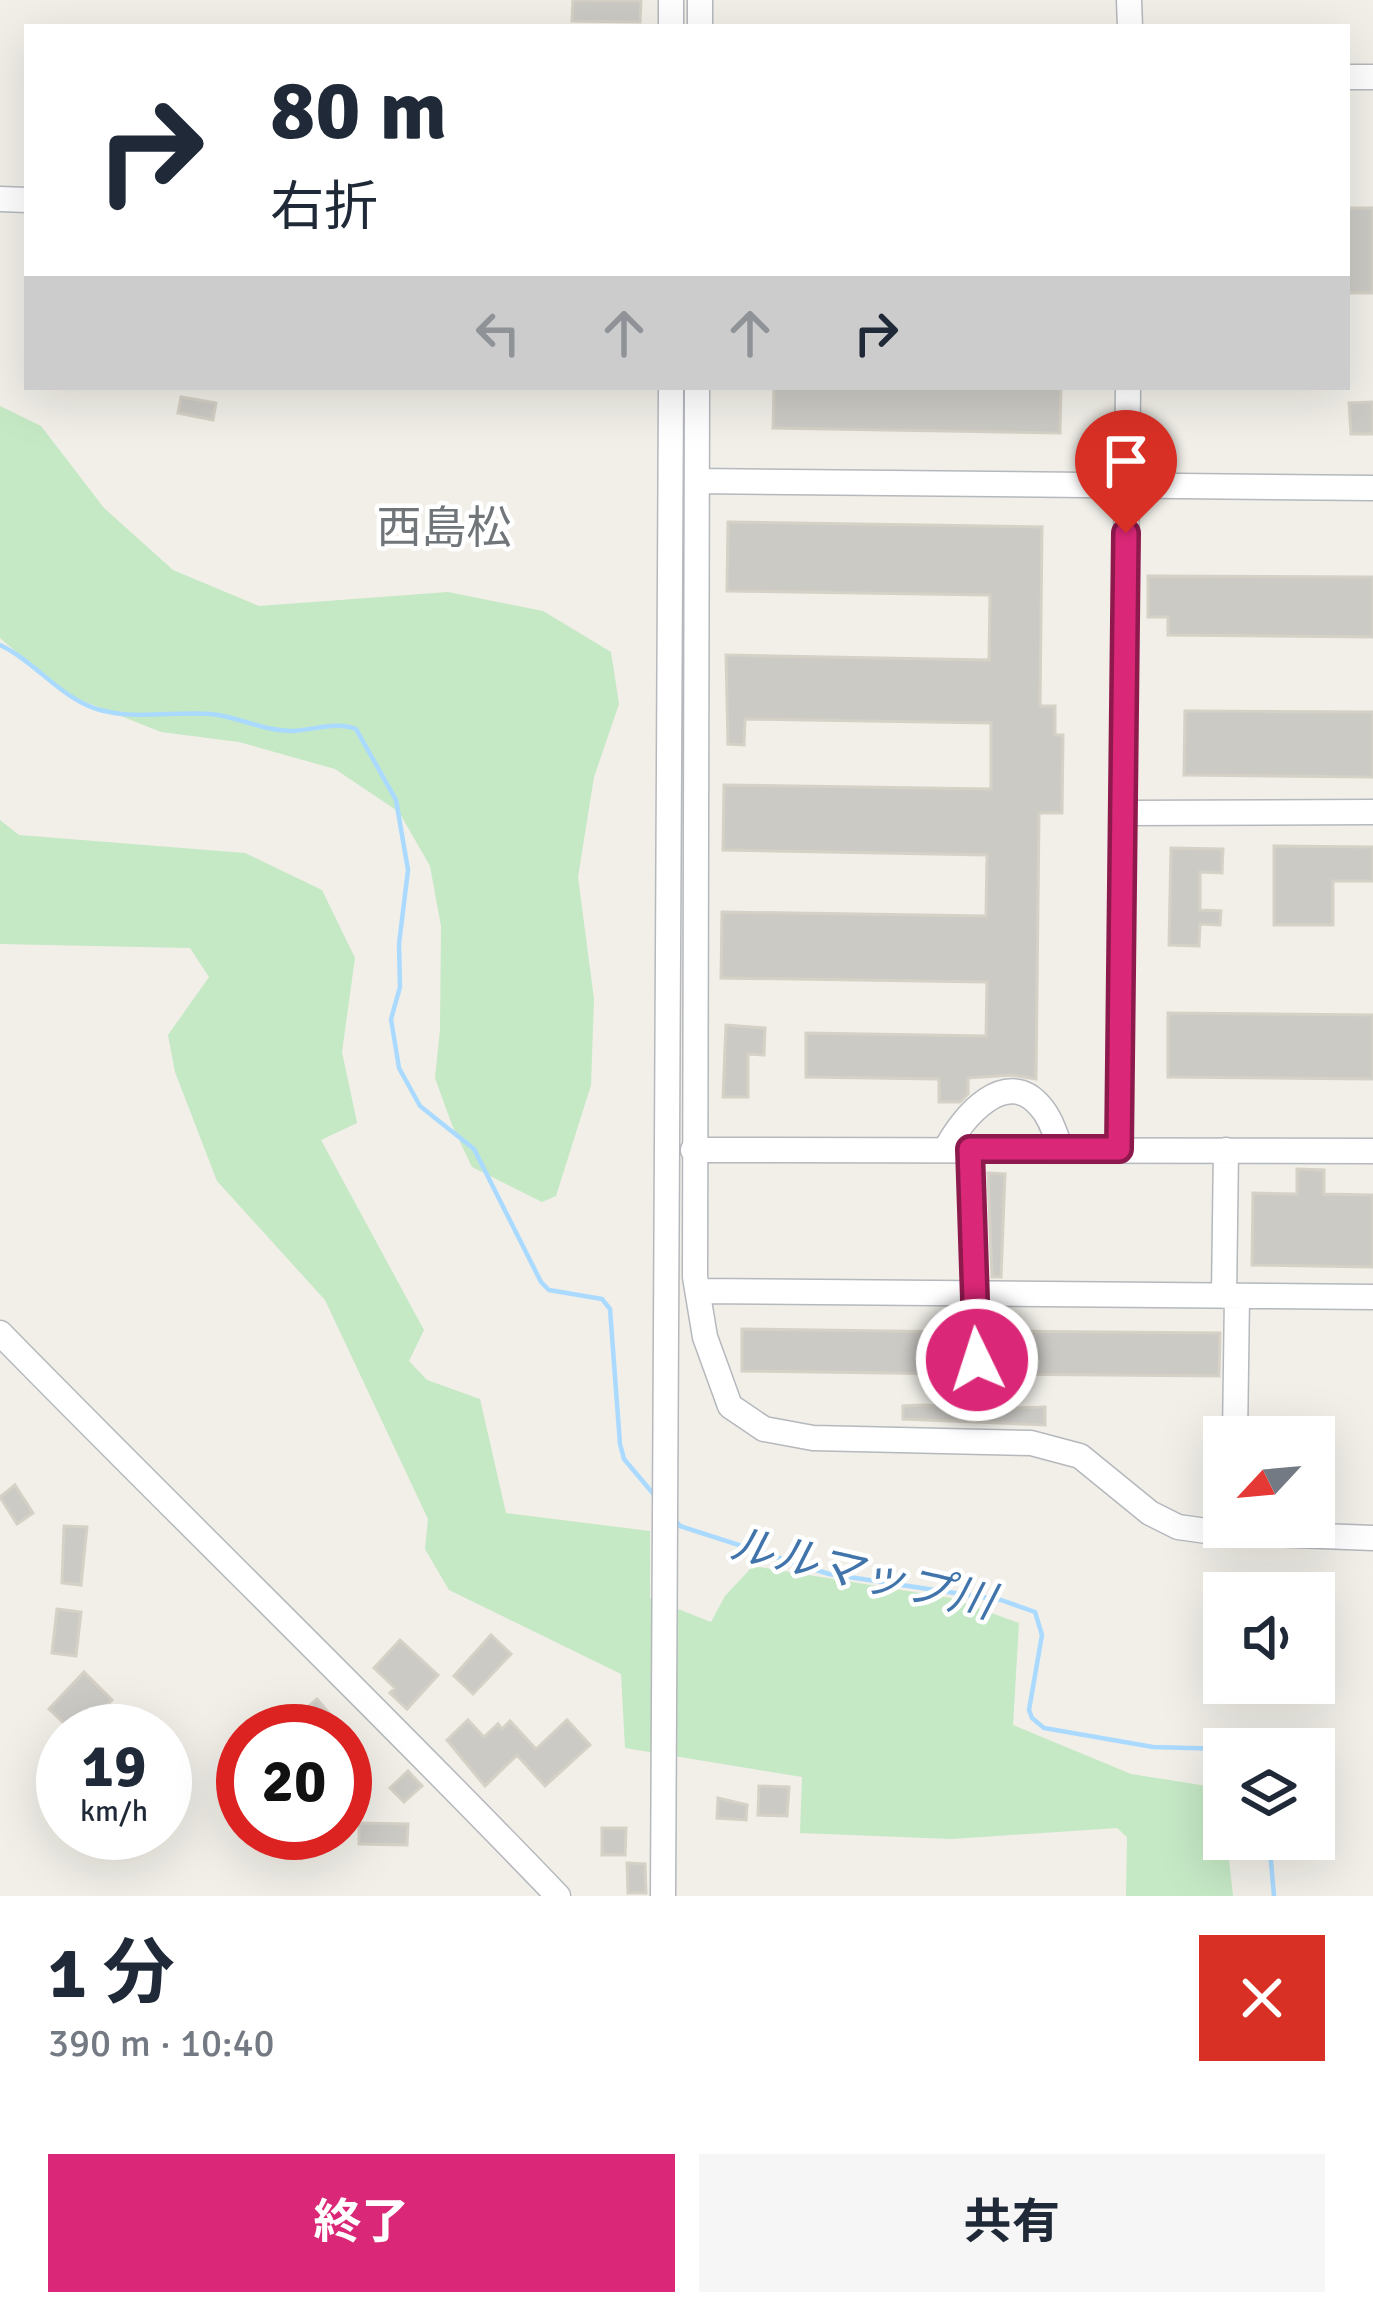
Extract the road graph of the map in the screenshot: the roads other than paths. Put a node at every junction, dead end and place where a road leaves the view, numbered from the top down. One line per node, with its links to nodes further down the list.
1 (671, 390): 26 (street)
2 (698, 390): 4 (street)
3 (1127, 390): 5 (street)
4 (697, 481): 5 (street); 12 (street)
5 (1126, 487): 6 (street); 8 (street)
6 (1373, 488)
7 (1373, 812): 8 (street)
8 (1123, 813): 11 (street)
9 (958, 1149): 10 (street); 10 (street); 12 (street); 16 (street)
10 (1061, 1149): 11 (street)
11 (1119, 1149): 13 (street)
12 (693, 1150): 15 (street)
13 (1226, 1150): 14 (street); 17 (street)
14 (1373, 1151)
15 (698, 1291): 16 (street); 22 (street)
16 (973, 1294): 17 (street); 20 (street)
17 (1230, 1296): 18 (street); 21 (street)
18 (1373, 1297)
19 (0, 1333): 25 (street)
20 (980, 1394)
21 (1234, 1416)
22 (1203, 1528)
23 (1335, 1536): 24 (street)
24 (1373, 1538)
25 (558, 1896)
26 (663, 1896)

